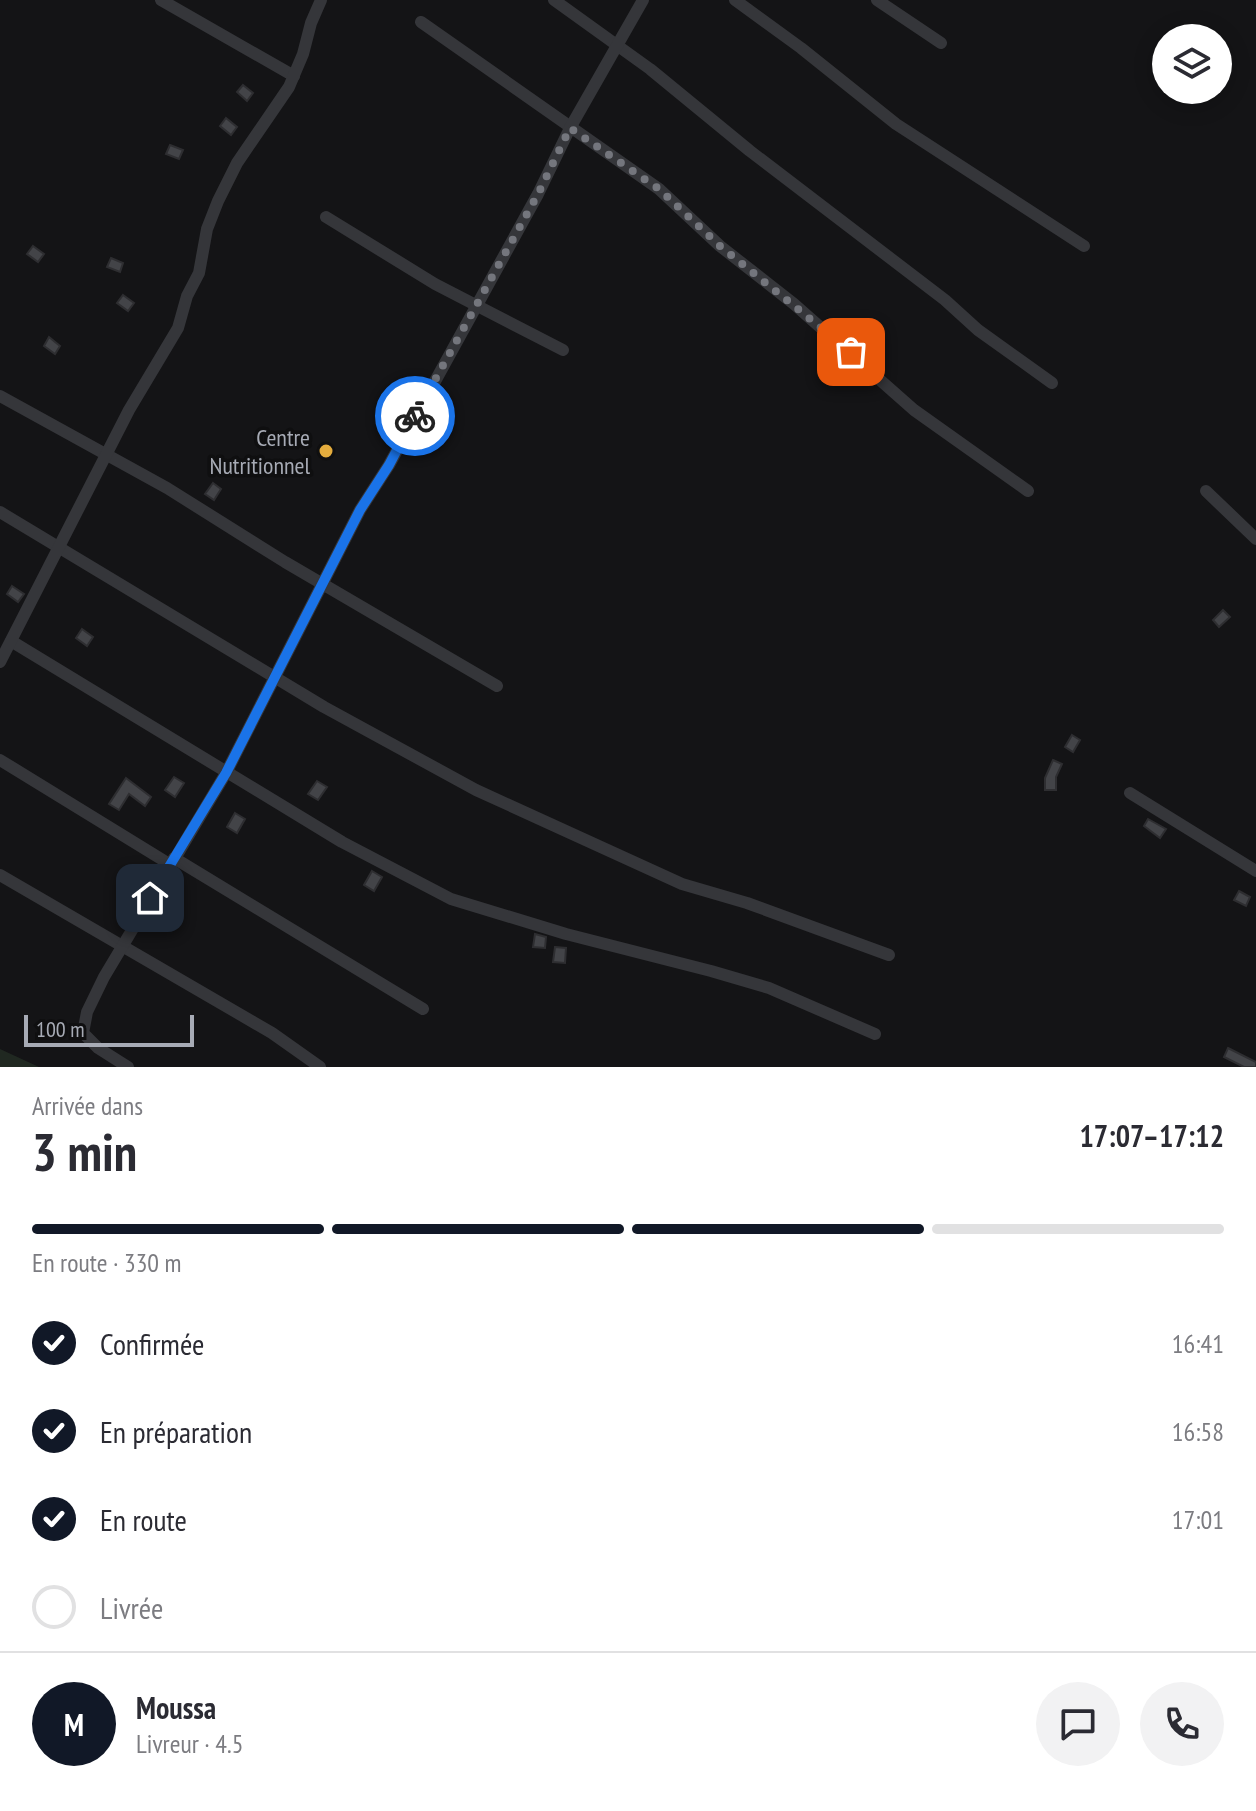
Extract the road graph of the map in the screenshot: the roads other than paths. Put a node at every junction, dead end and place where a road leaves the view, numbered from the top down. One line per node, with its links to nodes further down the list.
1 (161, 0): 10 (street)
2 (321, 0): 10 (street)
3 (554, 0): 9 (street)
4 (643, 0): 9 (street)
5 (735, 0): 13 (street)
6 (877, 0): 8 (street)
7 (421, 22): 11 (street)
8 (941, 43)
9 (616, 46): 11 (street); 16 (street)
10 (294, 76): 18 (street)
11 (570, 128): 14 (street); 19 (street)
12 (326, 217): 14 (street)
13 (1084, 246)
14 (475, 306): 15 (street); 24 (street)
15 (563, 350)
16 (1052, 383)
17 (0, 396): 18 (street)
18 (106, 454): 23 (street); 24 (street)
19 (1028, 491)
20 (1206, 491): 22 (street)
21 (0, 512): 23 (street)
22 (1256, 539)
23 (60, 547): 25 (street); 27 (street)
24 (323, 585): 27 (street); 28 (street)
25 (11, 641): 26 (street); 30 (street)
26 (0, 662)
27 (274, 678): 30 (street); 36 (street)
28 (497, 686)
29 (0, 760): 32 (street)
30 (226, 773): 32 (street); 38 (street)
31 (1130, 793): 33 (street)
32 (172, 862): 35 (street); 37 (street)
33 (1256, 871)
34 (0, 875): 35 (street)
35 (121, 947): 39 (street); 40 (street)
36 (889, 955)
37 (423, 1009)
38 (875, 1034)
39 (128, 1067)
40 (320, 1067)

